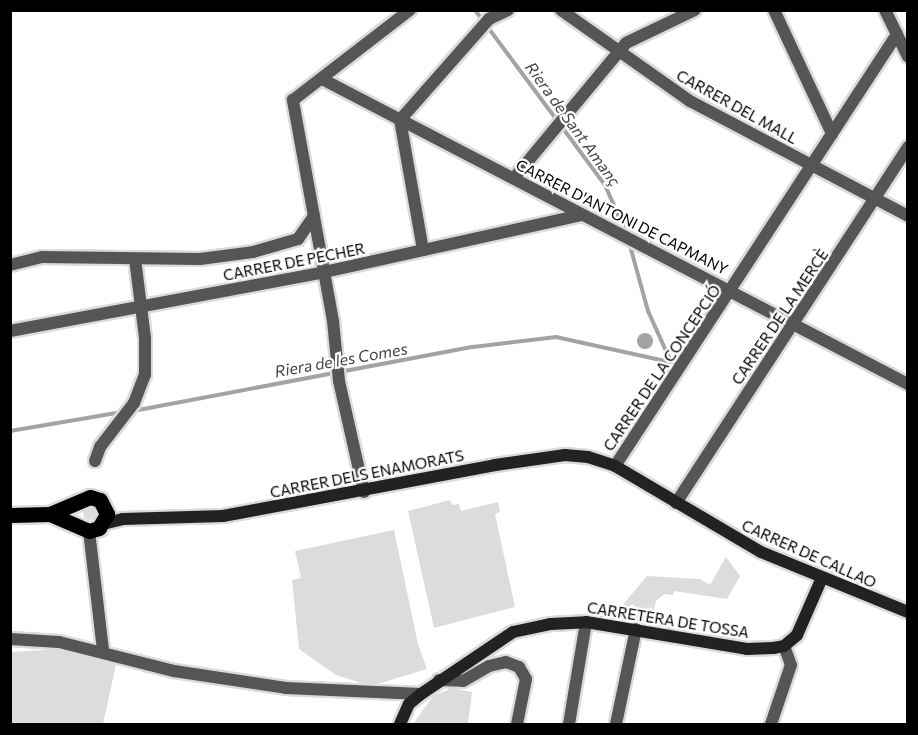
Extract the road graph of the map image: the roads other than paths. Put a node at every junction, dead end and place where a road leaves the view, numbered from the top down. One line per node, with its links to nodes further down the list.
1 (410, 10): 11 (street)
2 (508, 10): 12 (street)
3 (561, 10): 9 (street, CARRER DEL MALL)
4 (694, 10): 7 (street)
5 (774, 10): 13 (street)
6 (885, 10): 8 (street)
7 (675, 15): 9 (street)
8 (897, 34): 10 (street); 13 (street, CARRER DE LA CONCEPCIÓ)
9 (619, 51): 15 (street, CARRER DEL MALL); 16 (street)
10 (908, 57)
11 (322, 79): 12 (street, CARRER D'ANTONI DE CAPMANY); 19 (street)
12 (400, 120): 16 (street, CARRER D'ANTONI DE CAPMANY); 21 (street)
13 (832, 134): 15 (street, CARRER DE LA CONCEPCIÓ)
14 (908, 147): 17 (street, CARRER DE LA MERCÈ)
15 (812, 165): 17 (street, CARRER DEL MALL); 25 (street, CARRER DE LA CONCEPCIÓ)
16 (514, 178): 18 (street, CARRER D'ANTONI DE CAPMANY)
17 (875, 199): 20 (street, CARRER DEL MALL); 27 (street, CARRER DE LA MERCÈ)
18 (581, 215): 21 (street, CARRER DE PECHER); 25 (street, CARRER D'ANTONI DE CAPMANY)
19 (314, 216): 22 (street); 24 (street)
20 (908, 216)
21 (423, 250): 24 (street, CARRER DE PECHER)
22 (135, 259): 23 (street); 26 (street)
23 (10, 265)
24 (324, 272): 26 (street, CARRER DE PECHER); 32 (street)
25 (732, 290): 27 (street, CARRER D'ANTONI DE CAPMANY); 31 (street, CARRER DE LA CONCEPCIÓ)
26 (140, 306): 28 (street, CARRER DE PECHER); 30 (street)
27 (795, 324): 29 (street, CARRER D'ANTONI DE CAPMANY); 33 (street, CARRER DE LA MERCÈ)
28 (10, 331)
29 (908, 384)
30 (94, 461)
31 (615, 466): 32 (main road, CARRER DELS ENAMORATS); 33 (main road, CARRER DE CALLAO)
32 (364, 492): 38 (main road, CARRER DELS ENAMORATS)
33 (676, 503): 41 (main road, CARRER DE CALLAO)
34 (76, 504): 35 (main road); 37 (main road); 40 (main road)
35 (106, 509): 38 (main road); 39 (main road)
36 (10, 514): 37 (main road)
37 (50, 514): 40 (main road)
38 (123, 519): 39 (main road, CARRER DELS ENAMORATS)
39 (103, 524): 40 (main road)
40 (82, 527): 47 (street)
41 (821, 580): 42 (main road, CARRER DE CALLAO); 46 (main road)
42 (905, 610)
43 (586, 622): 44 (main road, CARRETERA DE TOSSA); 48 (main road, CARRETERA DE TOSSA); 52 (street)
44 (636, 629): 46 (main road, CARRETERA DE TOSSA); 53 (street)
45 (10, 639): 47 (street)
46 (784, 646): 54 (street)
47 (103, 651): 49 (street)
48 (439, 680): 49 (main road, CARRETERA DE TOSSA); 51 (street)
49 (421, 694): 50 (main road, CARRETERA DE TOSSA)
50 (400, 724)
51 (517, 724)
52 (569, 724)
53 (616, 724)
54 (771, 724)

